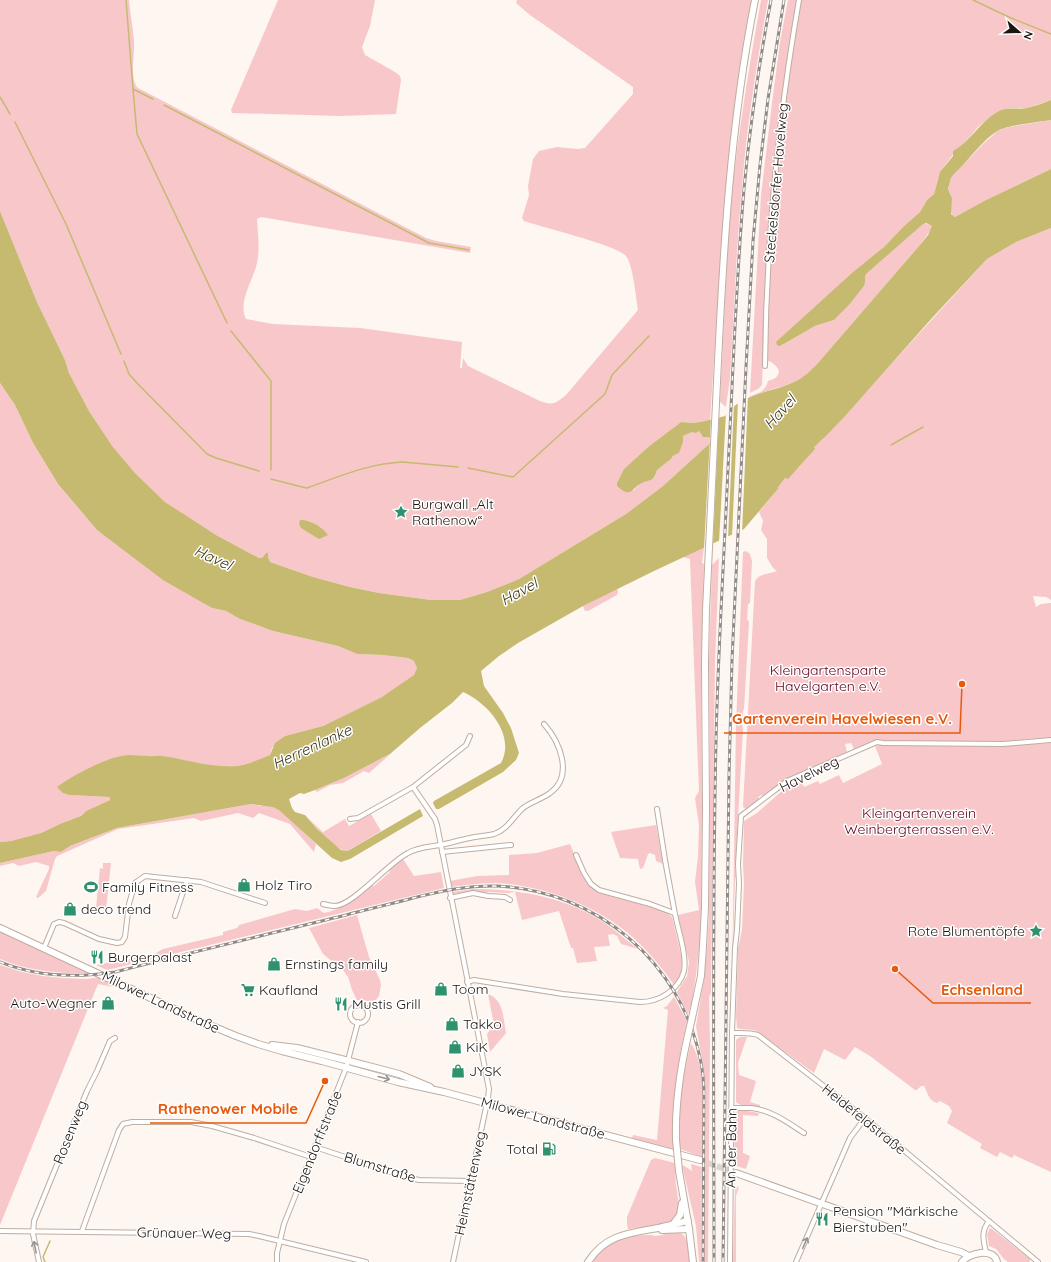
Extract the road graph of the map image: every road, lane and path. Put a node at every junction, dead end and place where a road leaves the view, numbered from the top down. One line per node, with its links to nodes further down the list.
1 (755, 0): 40 (main road, bridge)
2 (799, 0): 3 (street, Steckelsdorfer Havelweg)
3 (765, 366)
4 (544, 724): 10 (street)
5 (470, 736): 7 (street)
6 (1051, 740): 25 (street, Havelweg)
7 (413, 787): 9 (street); 10 (street, Heimstättenweg)
8 (657, 809): 19 (street)
9 (350, 819)
10 (441, 845): 12 (street, Heimstättenweg); 18 (street)
11 (511, 845): 12 (street)
12 (442, 852): 15 (street, Heimstättenweg)
13 (576, 855): 19 (street)
14 (187, 880): 17 (street); 20 (street); 22 (street)
15 (450, 898): 16 (street); 23 (street, Heimstättenweg)
16 (510, 900)
17 (265, 903)
18 (323, 904)
19 (674, 914): 23 (street)
20 (175, 916)
21 (0, 928): 22 (main road, Milower Landstraße)
22 (44, 948): 27 (main road, Milower Landstraße)
23 (467, 982): 31 (street, Heimstättenweg)
24 (358, 1022): 24 (street, Eigendorffstraße); 28 (street, Eigendorffstraße)
25 (732, 1033): 32 (street, An der Bahn); 33 (street, Heidefeldstraße)
26 (115, 1038): 47 (street, Rosenweg)
27 (258, 1044): 28 (main road, Milower Landstraße); 29 (main road, Milower Landstraße)
28 (349, 1061): 29 (street, Eigendorffstraße); 30 (main road, Milower Landstraße)
29 (346, 1068): 30 (main road, Milower Landstraße, one-way to 30); 35 (street, Eigendorffstraße)
30 (444, 1092): 31 (main road, Milower Landstraße)
31 (486, 1104): 37 (main road, Milower Landstraße); 39 (street, Heimstättenweg)
32 (732, 1108): 34 (street); 60 (street, An der Bahn)
33 (865, 1118): 41 (street); 43 (street, Heidefeldstraße)
34 (804, 1133)
35 (315, 1146): 36 (street, Eigendorffstraße); 39 (street, Blumstraße)
36 (311, 1157): 48 (street); 50 (street, Eigendorffstraße)
37 (700, 1160)
38 (736, 1173): 41 (main road)
39 (470, 1181): 57 (street, Heimstättenweg)
40 (683, 1197): 42 (main road); 44 (main road)
41 (821, 1203): 51 (main road); 61 (street, one-way to 41)
42 (688, 1221): 44 (main road); 45 (main road)
43 (989, 1221): 52 (street); 64 (street, Heidefeldstraße)
44 (674, 1223): 49 (main road)
45 (689, 1228): 49 (main road); 59 (main road)
46 (0, 1231): 47 (street, Grünauer Weg)
47 (33, 1231): 48 (street, Grünauer Weg); 54 (street, one-way to 47)
48 (82, 1232): 50 (street, Grünauer Weg)
49 (635, 1232): 58 (main road)
50 (280, 1241): 55 (street, Eigendorffstraße); 56 (street, Grünauer Weg)
51 (937, 1245): 53 (main road); 62 (main road)
52 (986, 1253): 53 (main road); 63 (main road)
53 (969, 1256): 62 (main road)
54 (39, 1262)
55 (277, 1262)
56 (366, 1262)
57 (453, 1262)
58 (588, 1262)
59 (693, 1262)
60 (730, 1262)
61 (796, 1262)
62 (962, 1262)
63 (998, 1262)
64 (1038, 1262)

